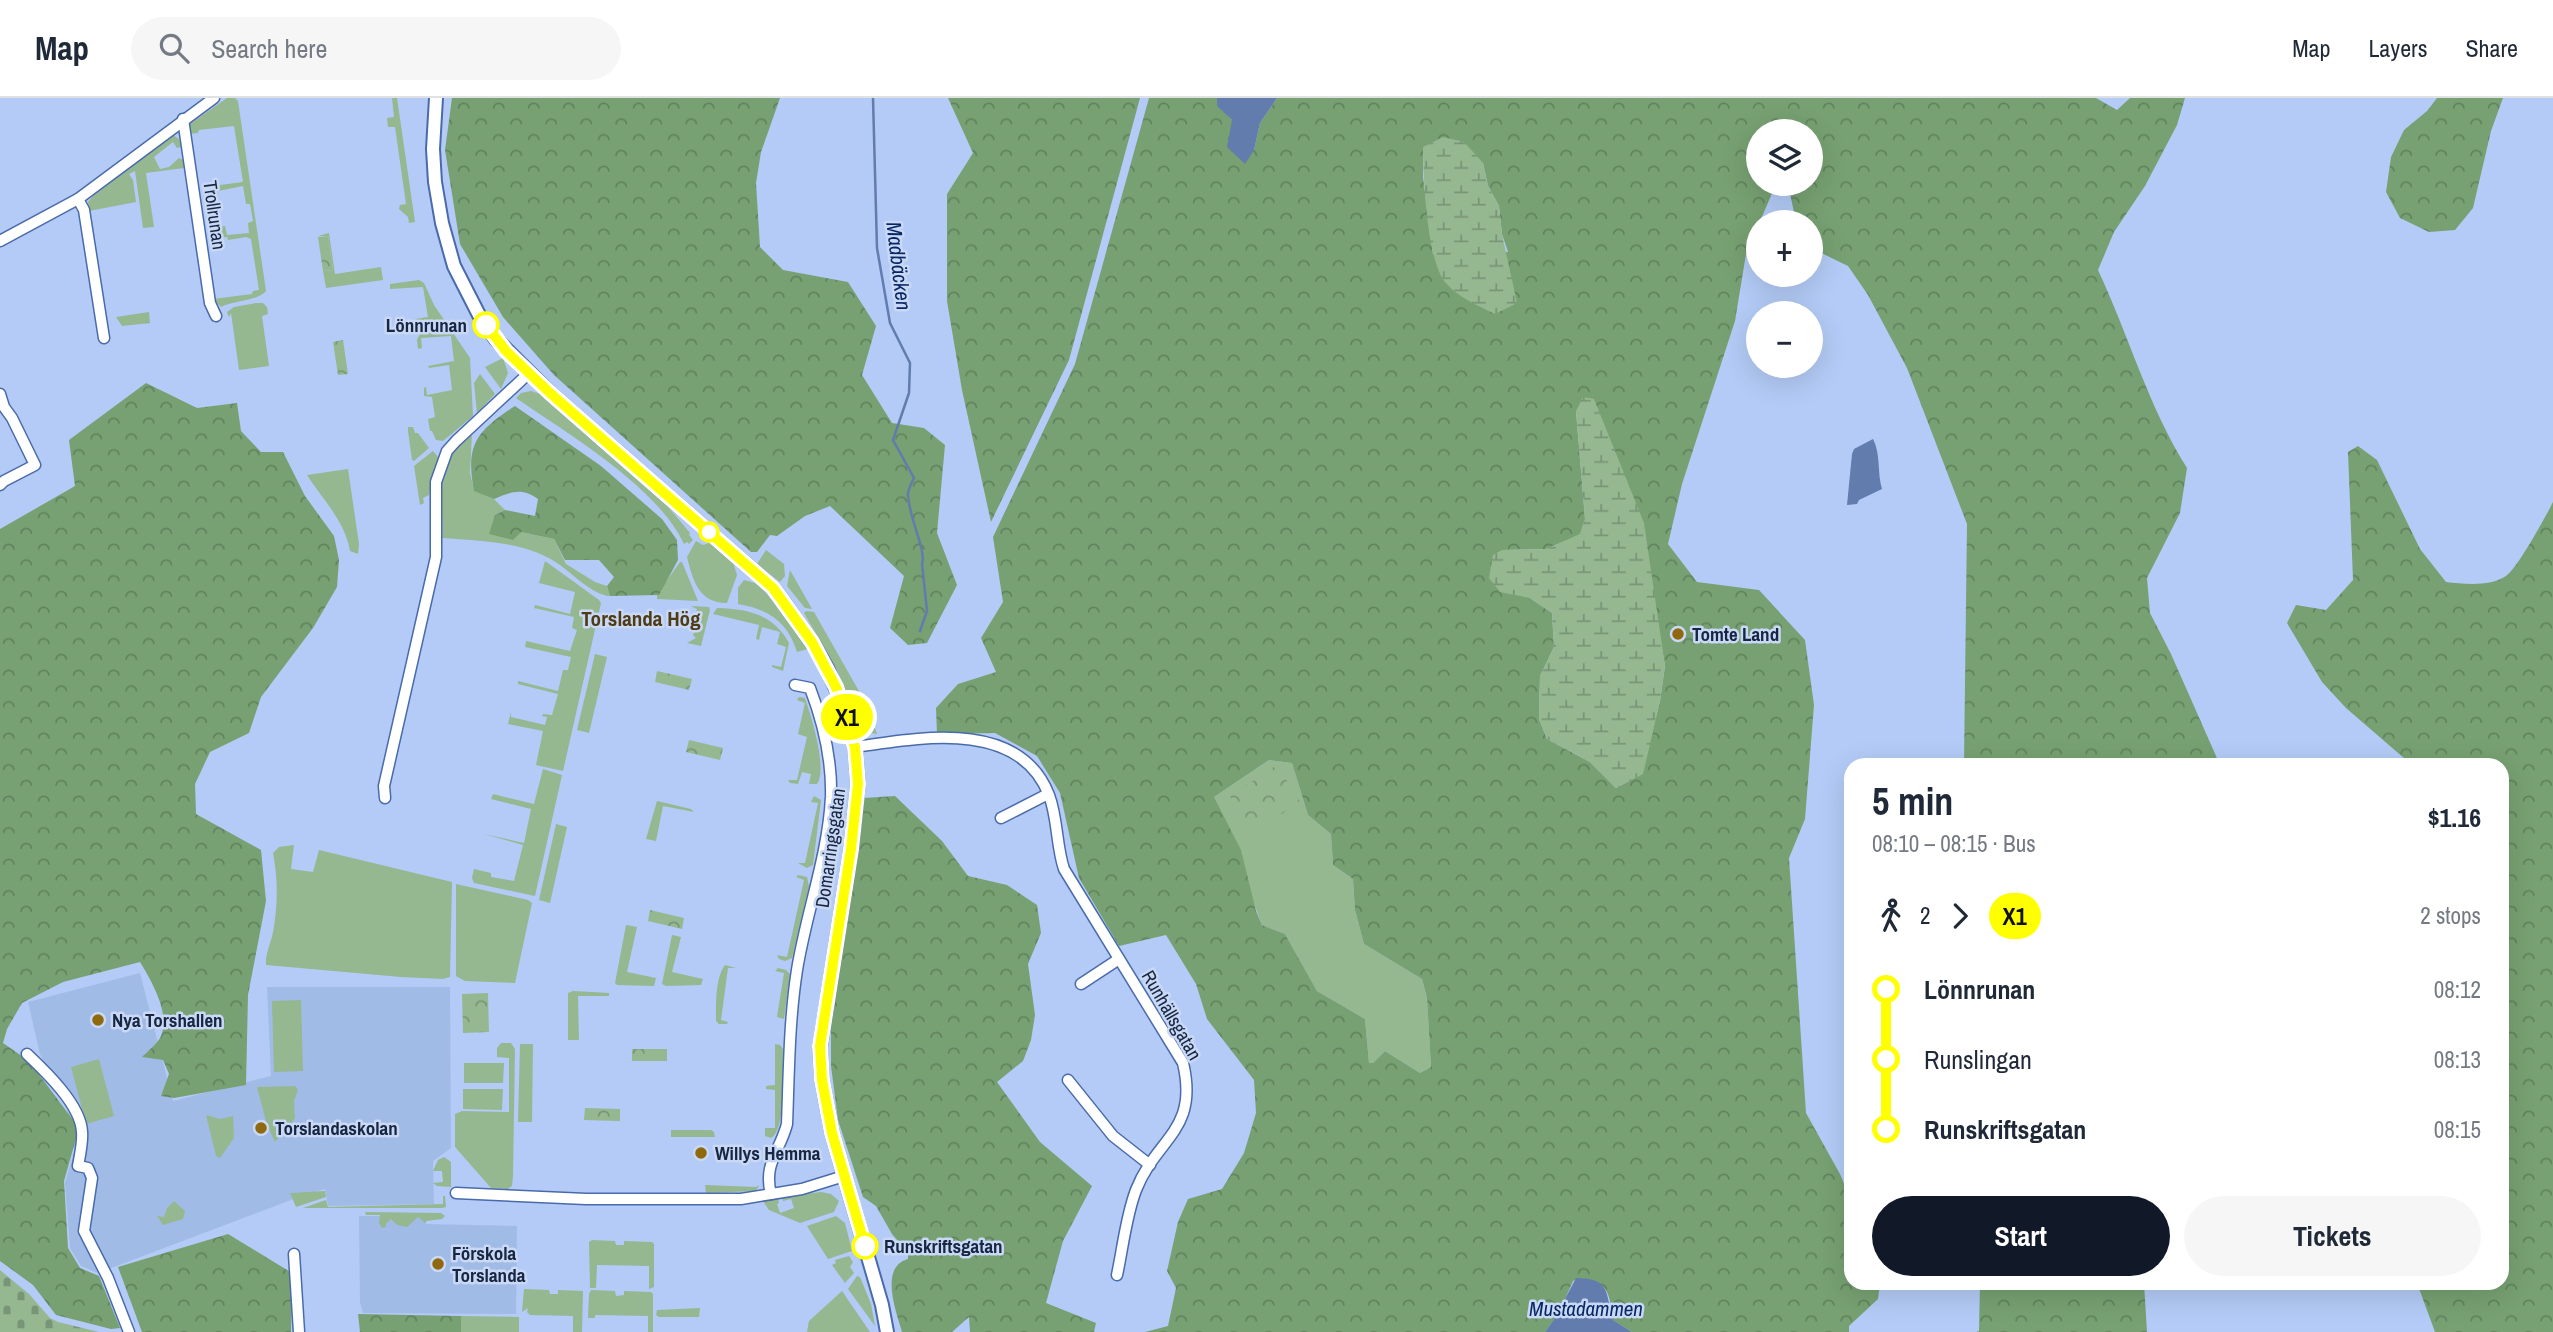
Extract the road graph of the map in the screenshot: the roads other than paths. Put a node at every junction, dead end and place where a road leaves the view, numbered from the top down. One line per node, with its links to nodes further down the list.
1 (214, 98): 3 (street)
2 (436, 98): 8 (street, Domarringsgatan)
3 (183, 119): 4 (street); 6 (street, Trollrunan)
4 (79, 199): 5 (street); 7 (street)
5 (0, 241)
6 (216, 316)
7 (104, 338)
8 (528, 373): 12 (street, Domarringsgatan); 14 (street)
9 (0, 394): 10 (street)
10 (0, 485)
11 (795, 685): 23 (street)
12 (855, 747): 13 (street, Runhällsgatan); 21 (street, Domarringsgatan)
13 (1048, 793): 15 (street); 16 (street, Runhällsgatan)
14 (385, 797)
15 (1001, 818)
16 (1119, 959): 17 (street, Runhällsgatan); 20 (street, Runhällsgatan)
17 (1082, 984)
18 (27, 1054): 26 (street)
19 (1068, 1080): 20 (street)
20 (1150, 1165): 25 (street, Runhällsgatan)
21 (844, 1176): 23 (street); 28 (street, Domarringsgatan)
22 (456, 1193): 23 (street)
23 (771, 1195)
24 (294, 1254): 27 (street)
25 (1118, 1275)
26 (129, 1332)
27 (299, 1332)
28 (887, 1332)

